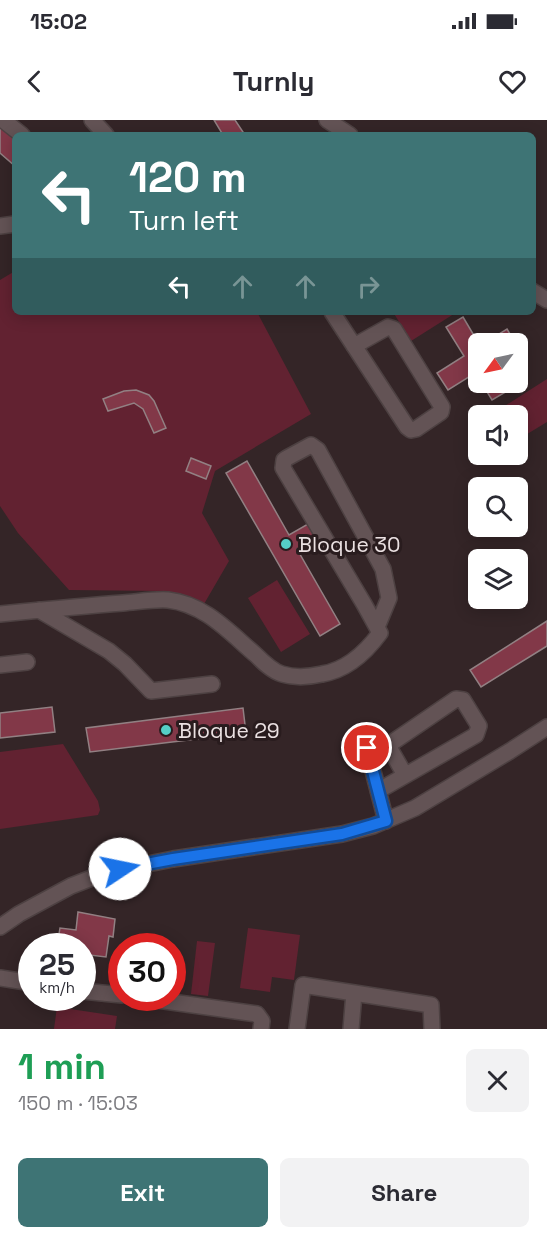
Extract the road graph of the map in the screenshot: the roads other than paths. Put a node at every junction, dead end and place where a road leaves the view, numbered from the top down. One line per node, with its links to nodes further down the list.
1 (3, 120): 4 (street)
2 (92, 120): 5 (street)
3 (327, 120): 6 (street)
4 (18, 132)
5 (103, 132)
6 (345, 132)
7 (334, 315): 8 (street)
8 (354, 346): 8 (street)
9 (39, 610): 10 (street); 11 (street); 14 (street)
10 (0, 614)
11 (379, 630): 11 (street)
12 (27, 662): 13 (street)
13 (0, 665)
14 (212, 684)
15 (547, 727): 19 (street)
16 (367, 748): 18 (street)
17 (405, 774): 17 (street); 18 (street)
18 (378, 791): 19 (street)
19 (386, 821): 20 (street)
20 (0, 927)
21 (0, 978): 22 (street)
22 (18, 981)
23 (354, 993): 26 (street); 27 (street); 28 (street)
24 (186, 1004): 25 (street)
25 (261, 1029)
26 (297, 1029)
27 (351, 1029)
28 (432, 1029)

